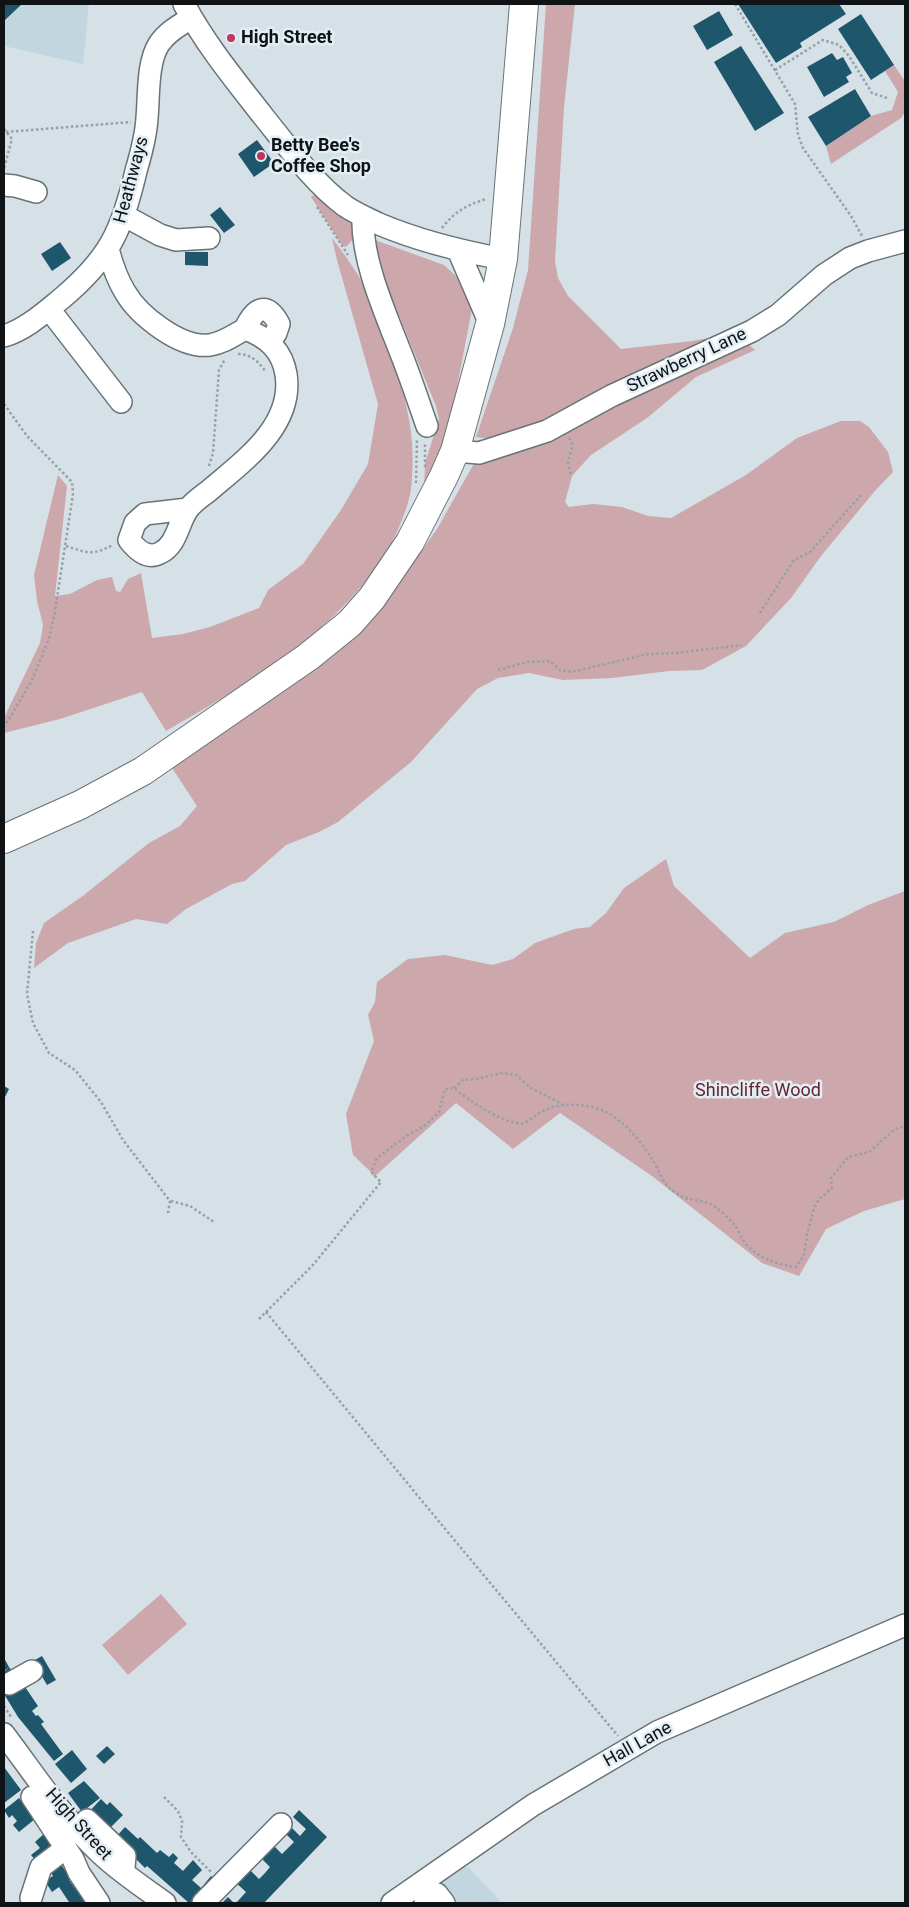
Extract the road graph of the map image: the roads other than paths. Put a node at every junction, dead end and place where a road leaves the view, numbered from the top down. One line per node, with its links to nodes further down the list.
1 (524, 4): 11 (main road)
2 (188, 11): 5 (street, Heathways); 6 (street)
3 (4, 185): 4 (street)
4 (36, 192)
5 (125, 216): 7 (street); 10 (street, Heathways)
6 (363, 217): 9 (street); 16 (street)
7 (209, 238)
8 (905, 241): 17 (street, Strawberry Lane)
9 (448, 247): 11 (street); 13 (street)
10 (108, 249): 12 (street, Heathways); 18 (street)
11 (503, 259): 13 (main road)
12 (49, 309): 14 (street, Heathways); 15 (street)
13 (490, 324): 17 (main road)
14 (4, 336)
15 (121, 402)
16 (427, 426)
17 (454, 451): 19 (main road)
18 (188, 509)
19 (4, 839)
20 (905, 1625): 34 (street, Hall Lane)
21 (32, 1671): 22 (street)
22 (9, 1684)
23 (4, 1734): 27 (street, High Street)
24 (30, 1748): 29 (street)
25 (32, 1797): 28 (street)
26 (280, 1824): 33 (street)
27 (87, 1840): 28 (street); 29 (street, High Street)
28 (70, 1853): 30 (street); 31 (street)
29 (124, 1873): 32 (street, High Street)
30 (31, 1898)
31 (99, 1903)
32 (165, 1903)
33 (203, 1903)
34 (392, 1903)
35 (426, 1903): 36 (street)
36 (444, 1903)

